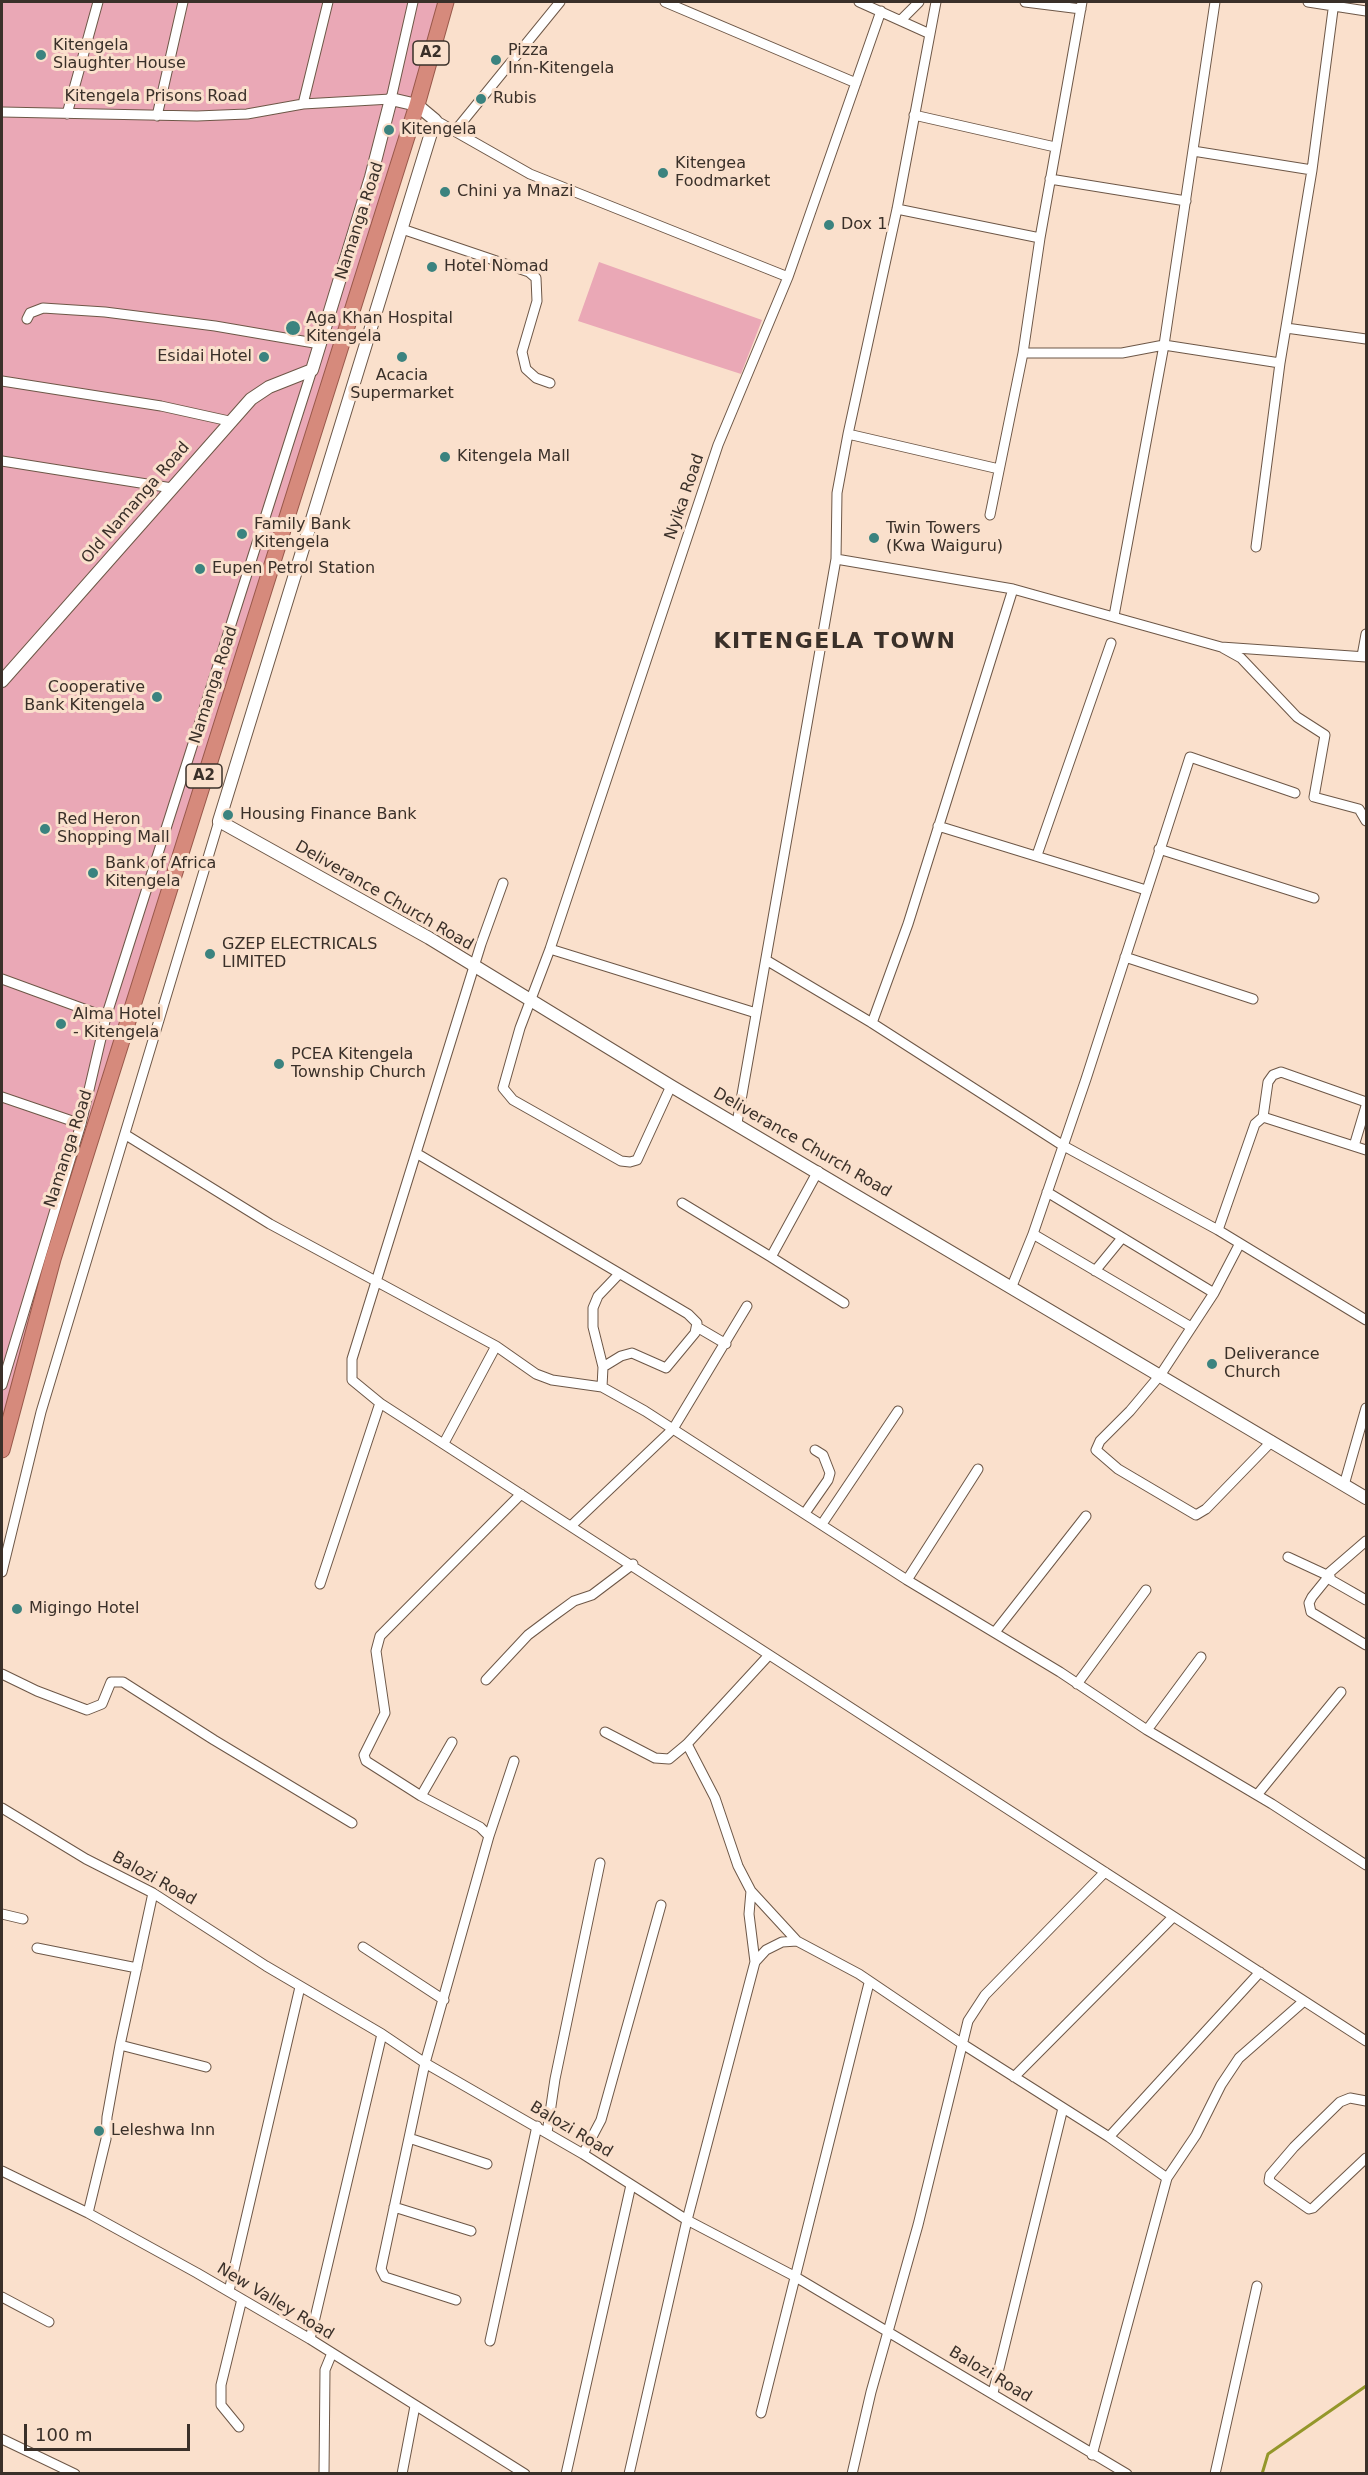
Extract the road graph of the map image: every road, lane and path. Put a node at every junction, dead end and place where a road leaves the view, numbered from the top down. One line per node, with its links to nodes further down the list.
1 (98, 2): 25 (street)
2 (183, 2): 26 (street)
3 (328, 2): 22 (street)
4 (413, 2): 21 (street)
5 (446, 2): 23 (highway, Namanga Road / A2)
6 (560, 2): 29 (street)
7 (665, 2): 20 (street)
8 (859, 2): 16 (street)
9 (919, 2): 18 (street)
10 (936, 2): 19 (street)
11 (1025, 2): 15 (street)
12 (1213, 2): 31 (street)
13 (1308, 2): 14 (street)
14 (1334, 4): 17 (street); 32 (street)
15 (1081, 5): 30 (street)
16 (881, 11): 18 (street); 20 (street, Nyika Road)
17 (1366, 11)
18 (901, 20): 19 (street)
19 (930, 34): 27 (street)
20 (856, 83): 38 (street, Nyika Road)
21 (392, 99): 22 (street, Kitengela Prisons Road); 23 (street, Kitengela Prisons Road); 42 (street)
22 (303, 104): 26 (street, Kitengela Prisons Road)
23 (417, 105): 28 (street); 60 (highway, Namanga Road / A2)
24 (2, 112): 25 (street, Kitengela Prisons Road)
25 (67, 114): 26 (street, Kitengela Prisons Road)
26 (157, 116)
27 (914, 116): 30 (street); 35 (street)
28 (435, 120): 29 (street); 36 (street)
29 (455, 131): 38 (street)
30 (1055, 147): 33 (street)
31 (1193, 151): 32 (street); 34 (street)
32 (1312, 170): 40 (street)
33 (1050, 179): 34 (street); 37 (street)
34 (1186, 201): 43 (street)
35 (897, 209): 37 (street); 50 (street)
36 (402, 229): 48 (street); 69 (street)
37 (1040, 238): 44 (street)
38 (788, 277): 77 (street, Nyika Road)
39 (27, 319): 42 (street)
40 (1286, 328): 41 (street); 45 (street)
41 (1366, 339)
42 (320, 344): 46 (street)
43 (1164, 345): 44 (street); 45 (street); 58 (street)
44 (1023, 353): 52 (street)
45 (1280, 363): 55 (street)
46 (312, 370): 49 (street, Old Namanga Road); 59 (street)
47 (2, 381): 49 (street)
48 (550, 383)
49 (229, 421): 53 (street, Old Namanga Road)
50 (848, 434): 52 (street); 56 (street)
51 (2, 461): 53 (street)
52 (999, 469): 54 (street)
53 (172, 488): 65 (street, Old Namanga Road)
54 (990, 515)
55 (1256, 547)
56 (836, 559): 57 (street); 79 (street)
57 (1013, 589): 58 (street); 71 (street)
58 (1114, 616): 63 (street)
59 (230, 627): 60 (street); 67 (street)
60 (250, 630): 68 (highway, Namanga Road / A2)
61 (1366, 634): 64 (street)
62 (1111, 643): 73 (street)
63 (1221, 647): 64 (street); 70 (street)
64 (1364, 656)
65 (2, 681)
66 (1295, 793): 72 (street)
67 (178, 794): 68 (street); 85 (street)
68 (197, 799): 129 (highway, Namanga Road / A2)
69 (219, 821): 80 (street, Deliverance Church Road); 94 (street)
70 (1366, 821)
71 (938, 826): 73 (street); 86 (street)
72 (1159, 849): 75 (street); 76 (street)
73 (1037, 855): 75 (street)
74 (503, 883): 80 (street)
75 (1146, 890): 78 (street)
76 (1314, 898)
77 (550, 949): 82 (street, Nyika Road); 84 (street)
78 (1125, 957): 83 (street); 95 (street)
79 (766, 960): 84 (street); 86 (street)
80 (475, 967): 82 (street, Deliverance Church Road); 98 (street)
81 (2, 980): 85 (street)
82 (532, 999): 87 (street, Deliverance Church Road); 87 (street, Nyika Road)
83 (1253, 999)
84 (756, 1013): 92 (street)
85 (106, 1017): 93 (street)
86 (872, 1023): 95 (street)
87 (671, 1086): 92 (street, Deliverance Church Road)
88 (2, 1096): 93 (street)
89 (1366, 1102): 91 (street)
90 (1366, 1106): 96 (street)
91 (1263, 1117): 96 (street); 102 (street)
92 (737, 1123): 99 (street, Deliverance Church Road)
93 (81, 1124): 121 (street)
94 (126, 1135): 109 (street); 142 (street)
95 (1062, 1145): 100 (street); 102 (street)
96 (1354, 1146): 97 (street)
97 (1366, 1150)
98 (416, 1153): 108 (street); 109 (street)
99 (818, 1171): 106 (street); 110 (street, Deliverance Church Road)
100 (1047, 1192): 103 (street); 104 (street)
101 (682, 1203): 106 (street)
102 (1218, 1230): 105 (street)
103 (1033, 1234): 107 (street); 110 (street)
104 (1122, 1238): 107 (street); 111 (street)
105 (1239, 1245): 111 (street); 114 (street)
106 (771, 1257): 112 (street)
107 (1095, 1271): 116 (street)
108 (619, 1274): 115 (street); 119 (street)
109 (377, 1280): 118 (street); 123 (street)
110 (1012, 1286): 120 (street, Deliverance Church Road)
111 (1214, 1293): 116 (street)
112 (844, 1303)
113 (747, 1306): 117 (street)
114 (1366, 1320)
115 (697, 1327): 117 (street); 119 (street)
116 (1191, 1327): 120 (street)
117 (726, 1344): 126 (street)
118 (496, 1346): 122 (street); 128 (street)
119 (603, 1367): 122 (street)
120 (1161, 1374): 127 (street, Deliverance Church Road); 127 (street)
121 (2, 1384)
122 (602, 1387): 126 (street)
123 (380, 1403): 128 (street); 145 (street)
124 (1366, 1408): 132 (street)
125 (898, 1411): 137 (street)
126 (673, 1429): 135 (street); 138 (street)
127 (1272, 1441): 132 (street, Deliverance Church Road)
128 (444, 1443): 133 (street)
129 (2, 1450)
130 (815, 1450): 135 (street)
131 (978, 1469): 144 (street)
132 (1344, 1485): 134 (street, Deliverance Church Road)
133 (521, 1494): 138 (street); 162 (street)
134 (1366, 1498)
135 (805, 1513): 137 (street)
136 (1086, 1516): 148 (street)
137 (822, 1524): 144 (street)
138 (572, 1525): 141 (street)
139 (1366, 1541): 143 (street)
140 (1287, 1557): 143 (street)
141 (633, 1564): 150 (street); 153 (street)
142 (2, 1572)
143 (1329, 1576): 147 (street); 149 (street)
144 (908, 1580): 148 (street)
145 (320, 1584)
146 (1146, 1590): 154 (street)
147 (1366, 1600)
148 (994, 1632): 154 (street)
149 (1366, 1645)
150 (769, 1655): 159 (street); 168 (street)
151 (1201, 1657): 156 (street)
152 (2, 1674): 164 (street)
153 (486, 1680)
154 (1077, 1684): 156 (street)
155 (1341, 1692): 161 (street)
156 (1147, 1730): 161 (street)
157 (605, 1732): 159 (street)
158 (452, 1742): 162 (street)
159 (687, 1744): 169 (street)
160 (514, 1761): 165 (street)
161 (1257, 1795): 167 (street)
162 (421, 1796): 165 (street)
163 (2, 1808): 170 (street, Balozi Road)
164 (352, 1823)
165 (489, 1836): 183 (street)
166 (600, 1863): 195 (street)
167 (1366, 1865)
168 (1105, 1872): 173 (street); 187 (street)
169 (751, 1891): 175 (street); 178 (street)
170 (153, 1893): 179 (street); 182 (street, Balozi Road)
171 (661, 1905): 198 (street)
172 (2, 1914): 174 (street)
173 (1173, 1917): 180 (street); 191 (street)
174 (23, 1919)
175 (797, 1941): 178 (street); 181 (street)
176 (363, 1947): 183 (street)
177 (38, 1948): 179 (street)
178 (755, 1962): 206 (street)
179 (137, 1968): 188 (street)
180 (1260, 1972): 184 (street); 196 (street)
181 (869, 1983): 187 (street); 208 (street)
182 (300, 1987): 185 (street, Balozi Road); 210 (street)
183 (444, 2000): 189 (street)
184 (1304, 2001): 186 (street); 202 (street)
185 (382, 2034): 189 (street, Balozi Road); 216 (street)
186 (1366, 2041)
187 (961, 2043): 191 (street); 215 (street)
188 (120, 2045): 190 (street); 205 (street)
189 (425, 2063): 194 (street, Balozi Road); 197 (street)
190 (206, 2067)
191 (1014, 2077): 193 (street)
192 (1366, 2101): 199 (street)
193 (1064, 2108): 196 (street); 219 (street)
194 (537, 2126): 195 (street, Balozi Road); 217 (street)
195 (547, 2133): 198 (street, Balozi Road)
196 (1109, 2137): 202 (street)
197 (409, 2138): 200 (street); 204 (street)
198 (583, 2154): 203 (street, Balozi Road)
199 (1366, 2158)
200 (487, 2164)
201 (2, 2171): 205 (street, New Valley Road)
202 (1167, 2178): 224 (street)
203 (631, 2186): 206 (street, Balozi Road); 229 (street)
204 (394, 2207): 207 (street); 213 (street)
205 (88, 2213): 210 (street, New Valley Road)
206 (687, 2220): 208 (street, Balozi Road); 230 (street)
207 (471, 2231)
208 (794, 2276): 215 (street, Balozi Road); 221 (street)
209 (1257, 2286): 233 (street)
210 (229, 2291): 212 (street, New Valley Road)
211 (2, 2297): 214 (street)
212 (242, 2299): 216 (street, New Valley Road); 222 (street)
213 (456, 2300)
214 (49, 2322)
215 (887, 2332): 219 (street, Balozi Road); 231 (street)
216 (310, 2339): 218 (street, New Valley Road)
217 (490, 2341)
218 (332, 2353): 220 (street, New Valley Road); 226 (street)
219 (993, 2393): 224 (street, Balozi Road)
220 (415, 2406): 227 (street); 228 (street, New Valley Road)
221 (760, 2413)
222 (239, 2427)
223 (2, 2439): 225 (street)
224 (1092, 2455): 232 (street, Balozi Road)
225 (75, 2474)
226 (324, 2474)
227 (402, 2474)
228 (525, 2474)
229 (566, 2474)
230 (629, 2474)
231 (852, 2474)
232 (1126, 2474)
233 (1215, 2474)

